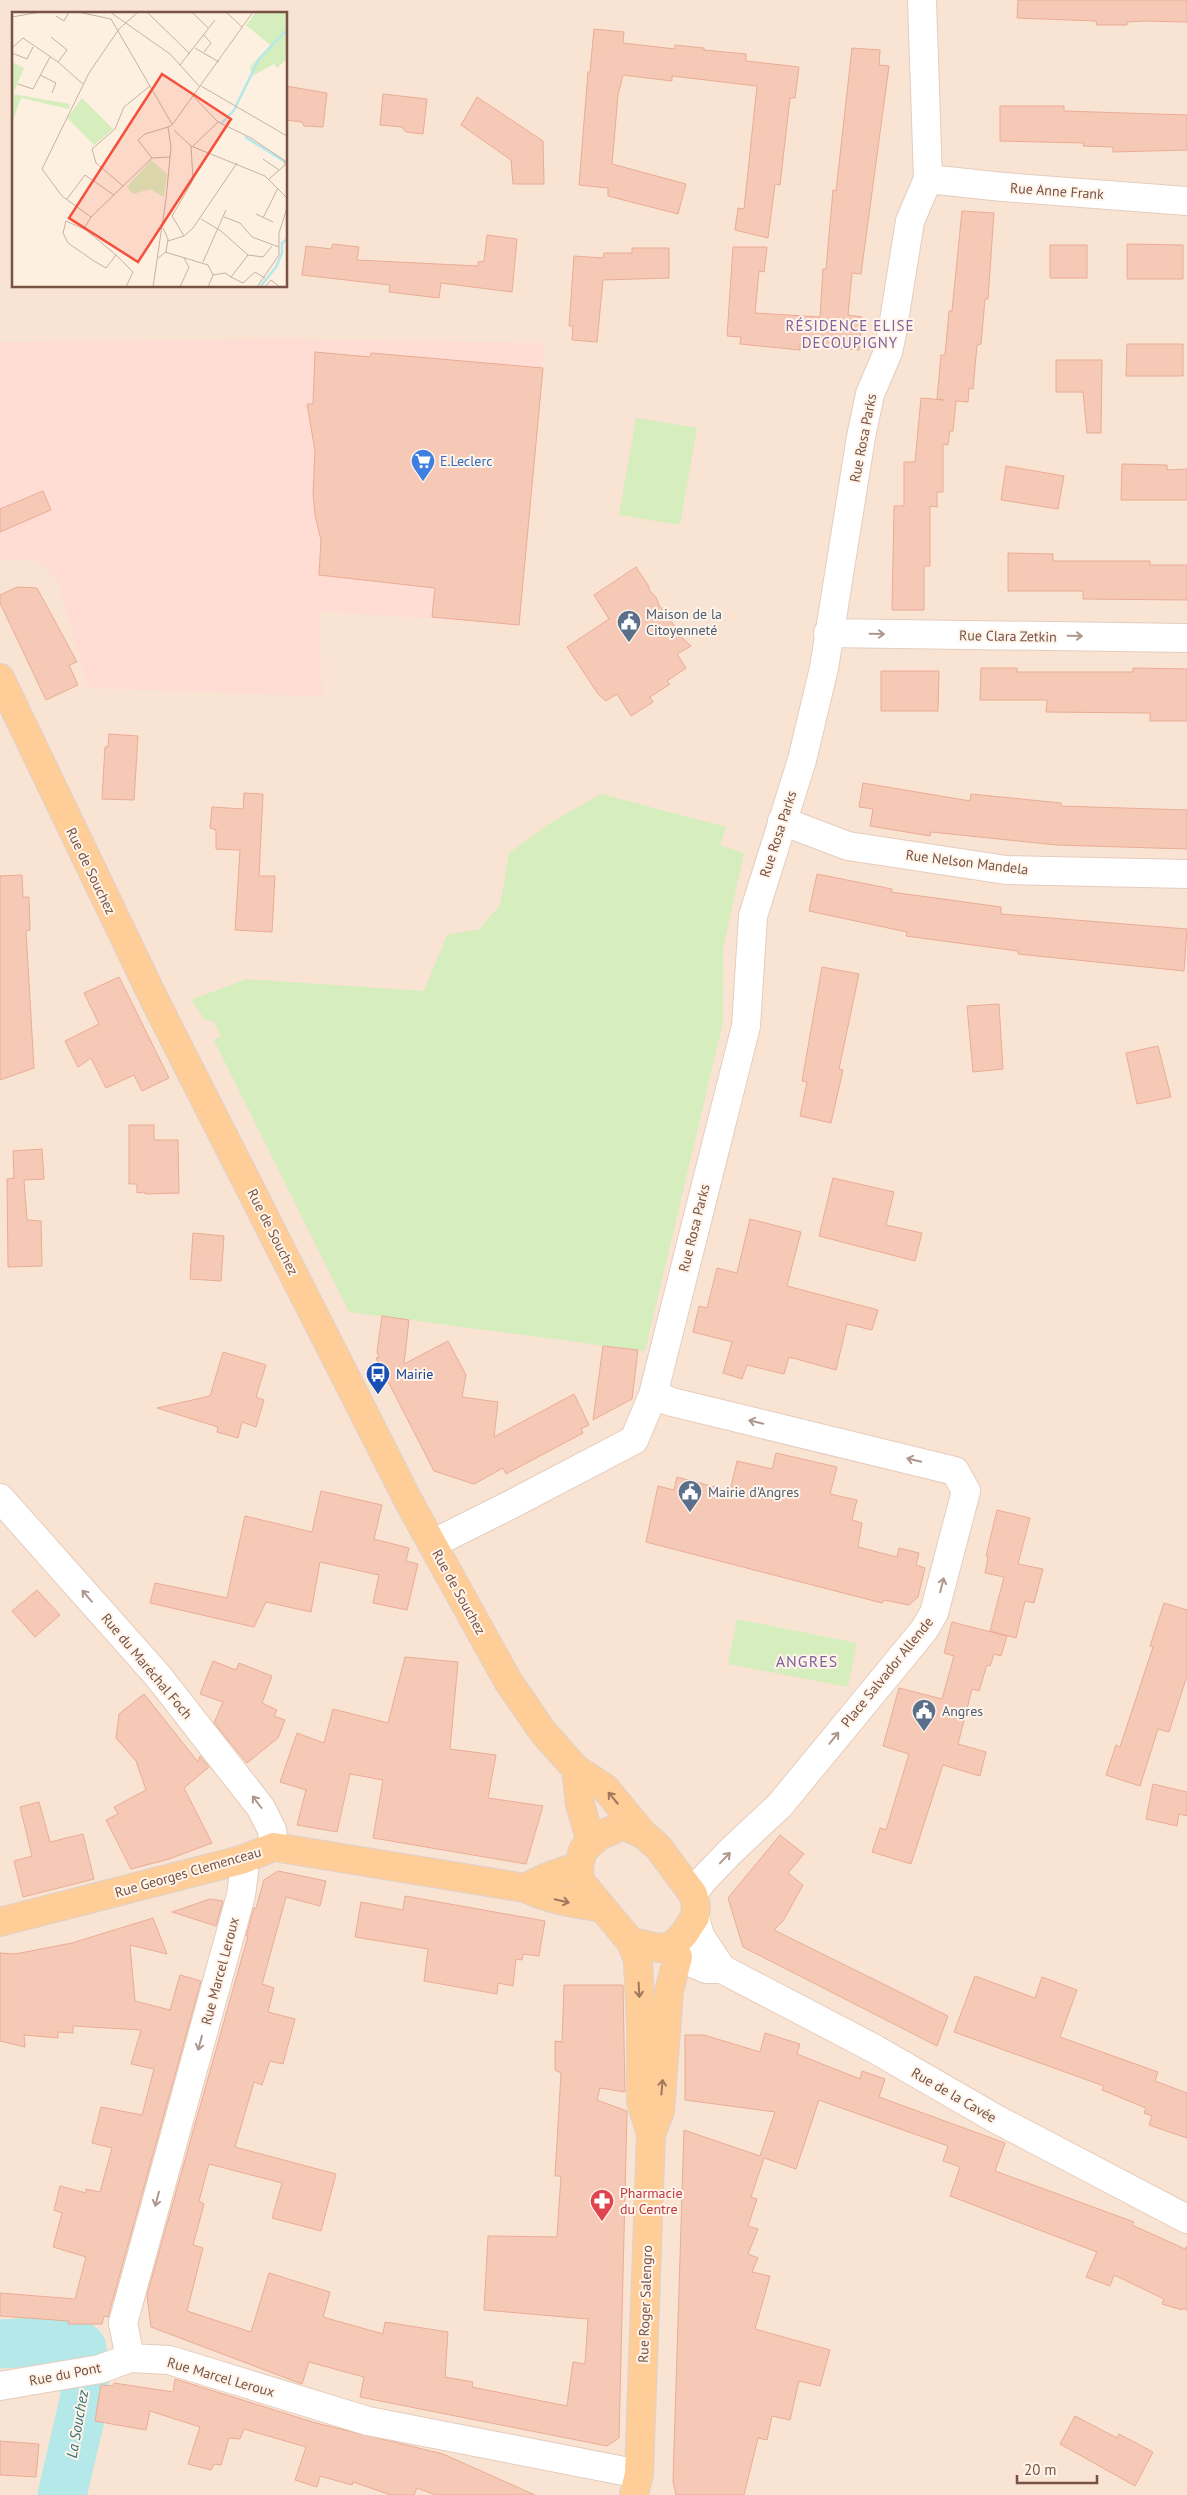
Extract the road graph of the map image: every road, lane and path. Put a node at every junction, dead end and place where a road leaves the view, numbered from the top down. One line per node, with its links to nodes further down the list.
1 (922, 0): 2 (street, Rue Rosa Parks)
2 (928, 179): 3 (street, Rue Anne Frank); 4 (street, Rue Rosa Parks)
3 (1187, 201)
4 (828, 633): 5 (street, Rue Clara Zetkin, one-way to 5); 7 (street, Rue Rosa Parks)
5 (1187, 638)
6 (0, 678): 11 (main road, Rue de Souchez)
7 (782, 821): 8 (street, Rue Nelson Mandela); 9 (street, Rue Rosa Parks)
8 (1187, 874)
9 (653, 1395): 11 (street, Rue Rosa Parks); 18 (street, Place Salvador Allende, one-way to 9)
10 (0, 1498): 14 (street, Rue du Maréchal Foch, one-way to 10)
11 (432, 1544): 12 (main road, Rue de Souchez)
12 (576, 1769): 13 (main road, Rue de Souchez, one-way to 12); 15 (main road)
13 (644, 1835): 15 (main road); 18 (main road)
14 (274, 1847): 16 (main road, Rue Georges Clemenceau); 17 (main road, Rue Georges Clemenceau)
15 (585, 1854): 17 (main road); 19 (main road)
16 (241, 1860): 20 (main road, Rue Georges Clemenceau); 26 (street, Rue Marcel Leroux, one-way to 26)
17 (525, 1888): 19 (main road, Rue Georges Clemenceau, one-way to 19)
18 (694, 1906): 22 (main road); 23 (street, Rue de la Cavée)
19 (600, 1907): 21 (main road)
20 (0, 1922)
21 (631, 1942): 22 (main road); 24 (main road, Rue Roger Salengro, one-way to 24)
22 (675, 1952): 23 (street, Rue de la Cavée); 24 (main road, Rue Roger Salengro, one-way to 22)
23 (722, 1969): 25 (street, Rue de la Cavée)
24 (651, 2134): 28 (main road, Rue Roger Salengro)
25 (1187, 2219)
26 (130, 2358): 27 (street, Rue du Pont); 28 (street, Rue Marcel Leroux)
27 (0, 2386)
28 (640, 2488)

